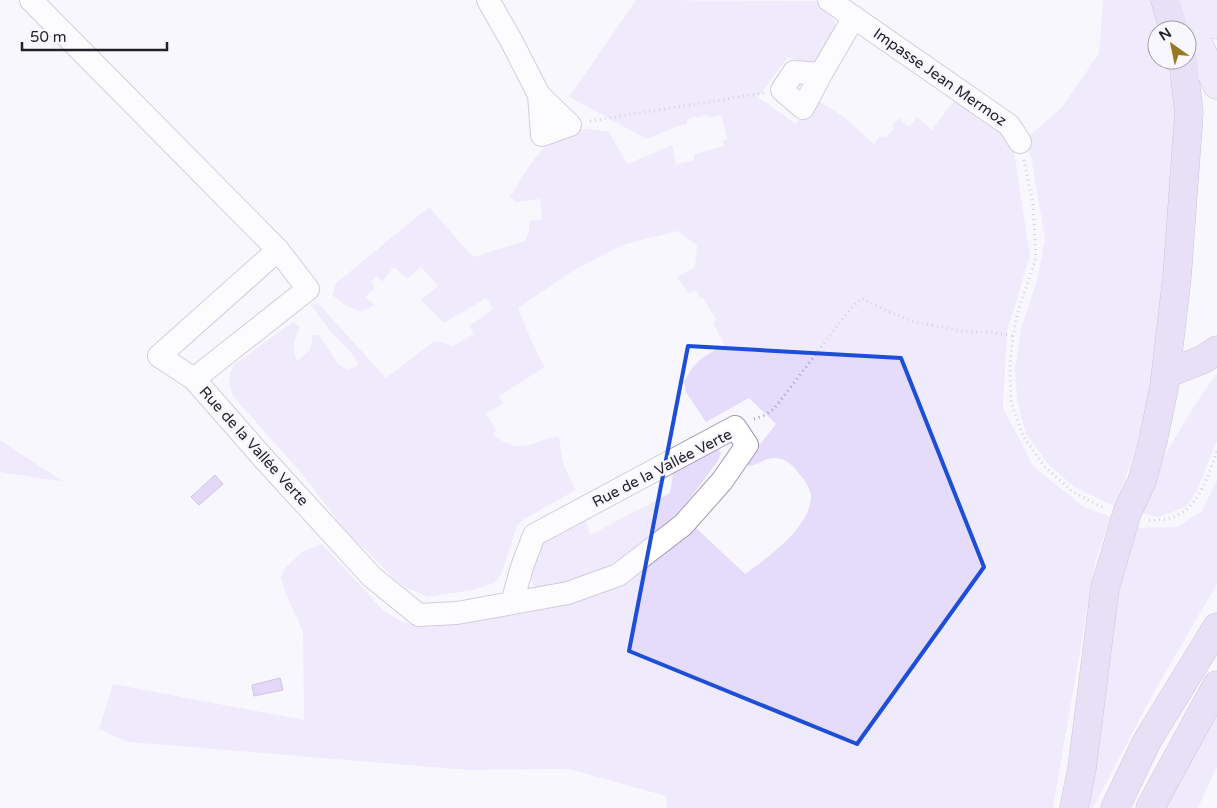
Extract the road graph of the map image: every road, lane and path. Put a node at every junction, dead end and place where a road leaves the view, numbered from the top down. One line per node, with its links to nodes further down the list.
1 (30, 0): 15 (street, Rue de la Vallée Verte)
2 (488, 0): 13 (street)
3 (829, 0): 7 (street, Impasse Jean Mermoz)
4 (1165, 0): 8 (highway)
5 (1179, 0): 11 (main road)
6 (1208, 0): 9 (main road)
7 (854, 17): 12 (street); 14 (street, Impasse Jean Mermoz)
8 (1171, 20)
9 (1217, 25)
10 (1184, 70): 18 (highway)
11 (1217, 85)
12 (782, 90): 13 (path)
13 (570, 125)
14 (1020, 142): 16 (path)
15 (278, 250): 19 (street, Rue de la Vallée Verte); 19 (street, Rue de la Vallée Verte)
16 (1013, 336): 20 (path); 22 (path)
17 (1217, 350): 18 (highway)
18 (1166, 374): 27 (highway)
19 (194, 379): 24 (street, Rue de la Vallée Verte)
20 (735, 427): 24 (street, Rue de la Vallée Verte); 24 (street, Rue de la Vallée Verte)
21 (1217, 451): 23 (path)
22 (1108, 510)
23 (1147, 520)
24 (512, 603)
25 (1217, 627): 28 (highway)
26 (1217, 685): 29 (highway)
27 (1074, 808)
28 (1116, 808)
29 (1150, 808)

